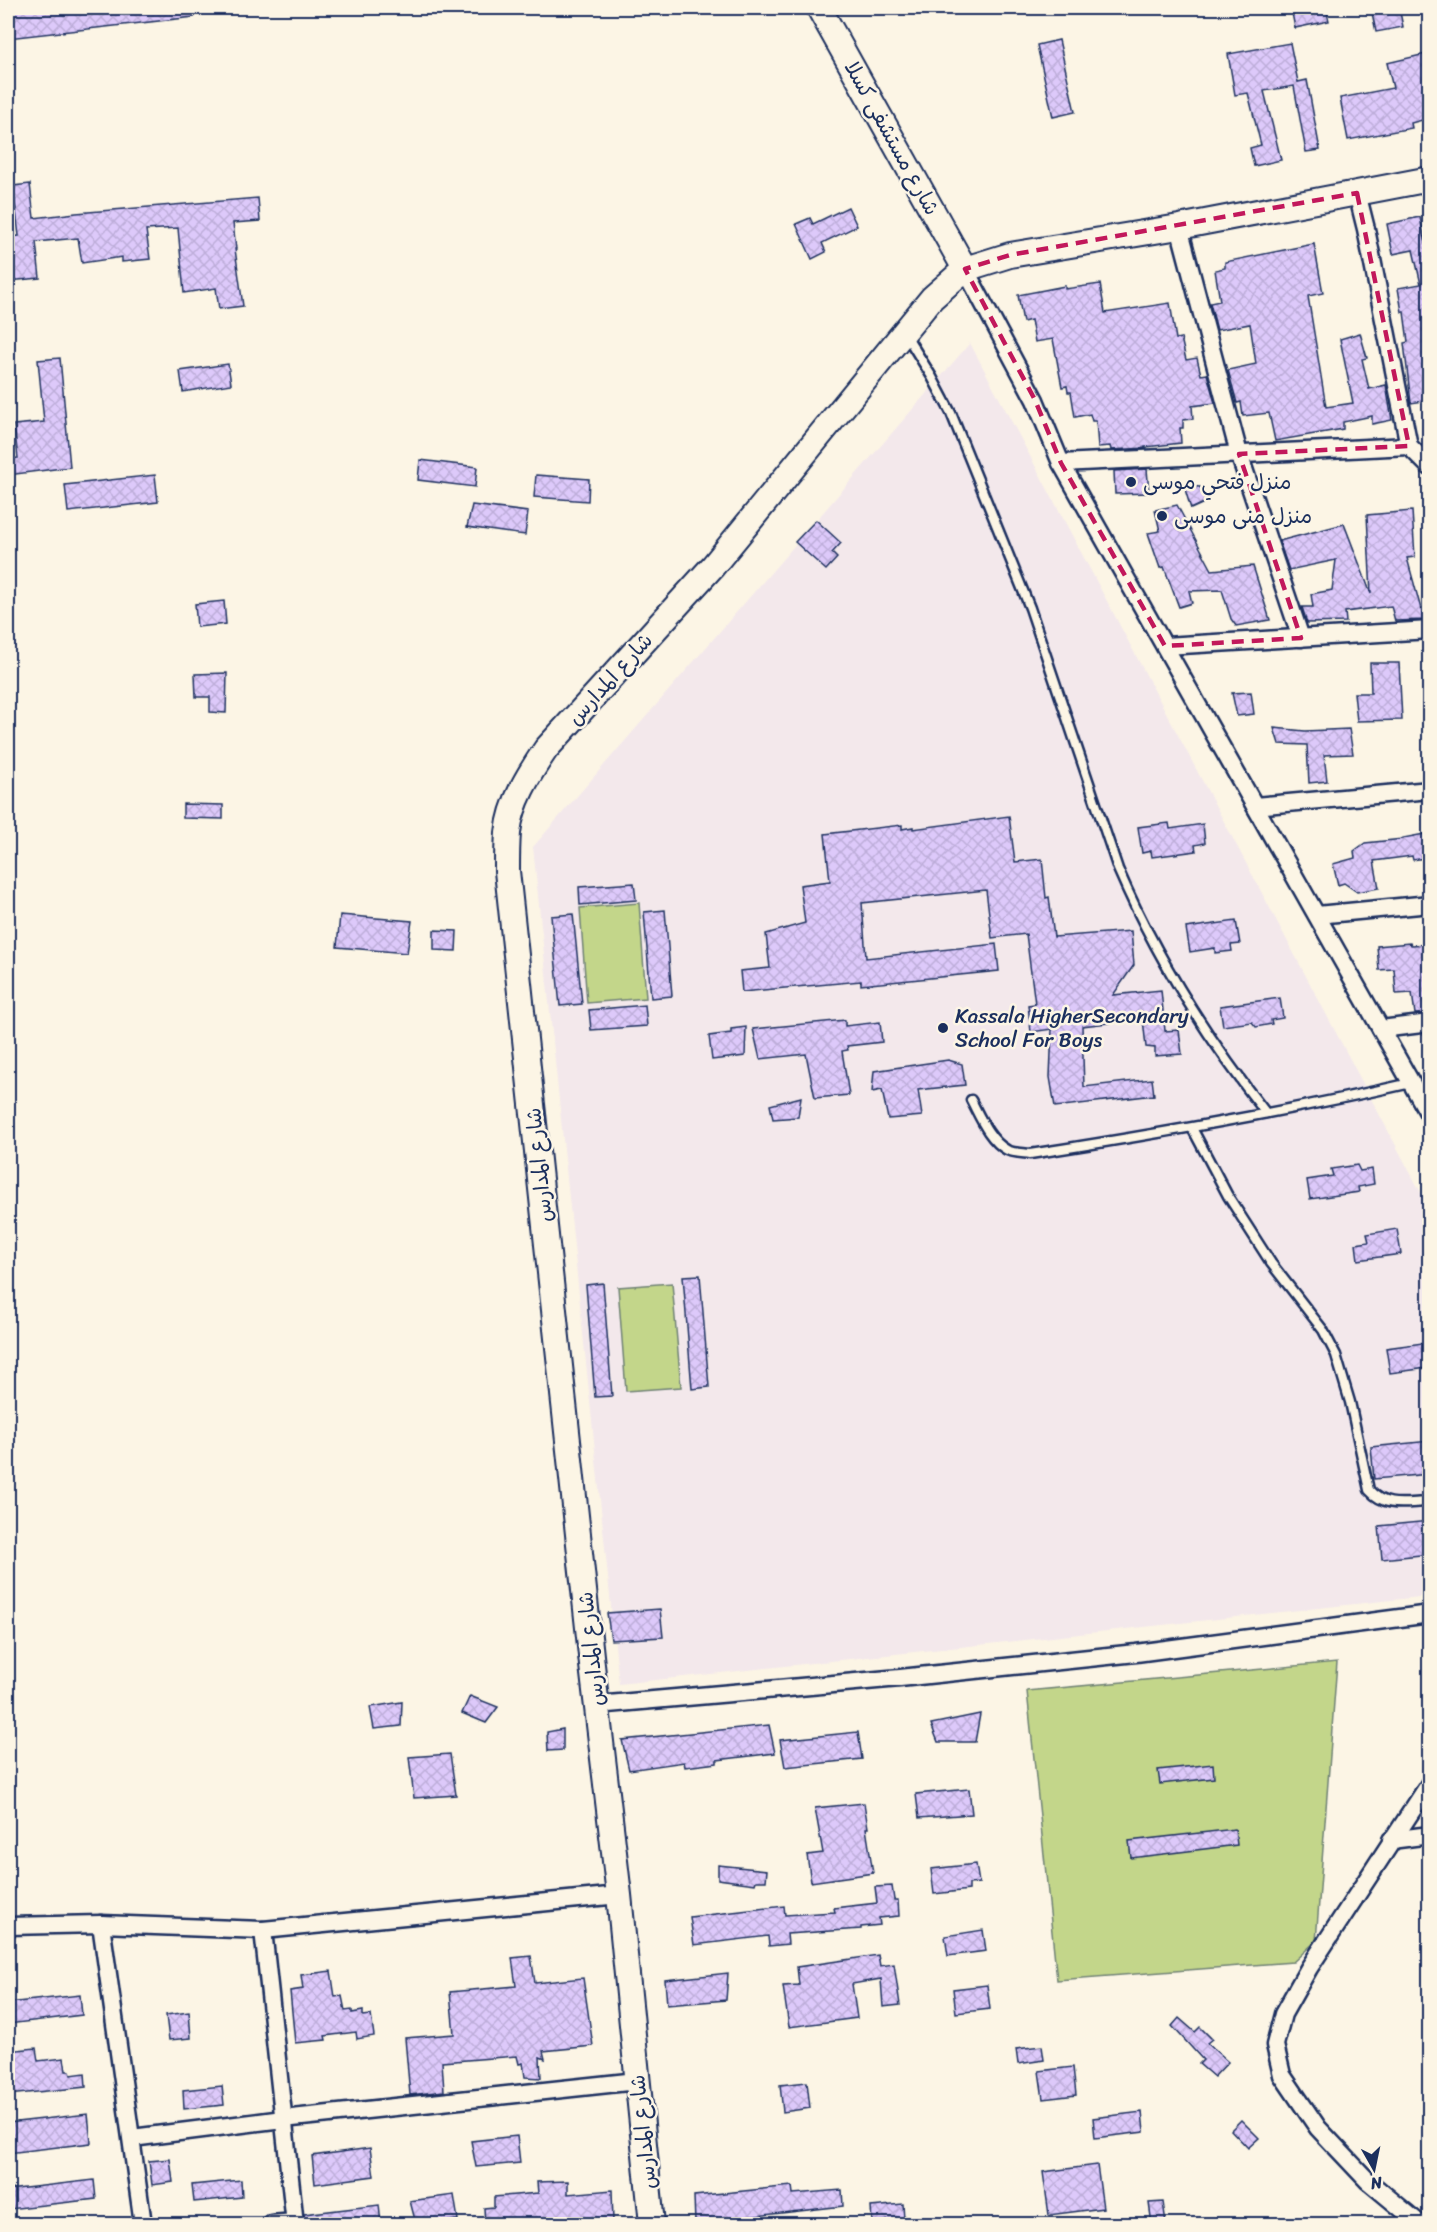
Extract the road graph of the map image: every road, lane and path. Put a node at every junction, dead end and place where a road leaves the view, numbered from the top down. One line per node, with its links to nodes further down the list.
1 (819, 8): 5 (street, شارع مستشفى كسلا)
2 (1430, 179): 3 (street)
3 (1357, 193): 4 (street); 7 (street)
4 (1179, 227): 5 (street); 8 (street)
5 (965, 269): 6 (street, شارع المدارس); 9 (street)
6 (904, 332): 22 (lane); 27 (street, شارع المدارس)
7 (1409, 446): 8 (street); 10 (street)
8 (1239, 454): 9 (street); 12 (street)
9 (1061, 463): 13 (street)
10 (1430, 467)
11 (1430, 630): 12 (street)
12 (1301, 638): 13 (street)
13 (1165, 646): 15 (street)
14 (1430, 790): 15 (street)
15 (1255, 806): 17 (street)
16 (1430, 904): 17 (street)
17 (1317, 915): 19 (street)
18 (1430, 1023): 19 (street)
19 (1381, 1029): 20 (street)
20 (1411, 1083): 22 (lane); 23 (street)
21 (971, 1100): 24 (lane)
22 (1266, 1113): 24 (lane)
23 (1430, 1116)
24 (1192, 1128): 25 (lane)
25 (1426, 1502)
26 (1430, 1614): 27 (street)
27 (597, 1705): 31 (street, شارع المدارس)
28 (1430, 1783): 30 (street)
29 (1430, 1835): 30 (street)
30 (1391, 1840): 42 (street)
31 (619, 1895): 34 (street); 35 (street, شارع المدارس)
32 (101, 1924): 33 (street); 34 (street); 37 (street)
33 (8, 1926)
34 (263, 1930): 36 (street)
35 (637, 2081): 36 (street); 41 (street, شارع المدارس)
36 (283, 2119): 37 (street); 38 (street)
37 (132, 2138): 39 (street)
38 (295, 2223): 40 (street)
39 (143, 2224)
40 (271, 2224)
41 (652, 2224)
42 (1420, 2224)

